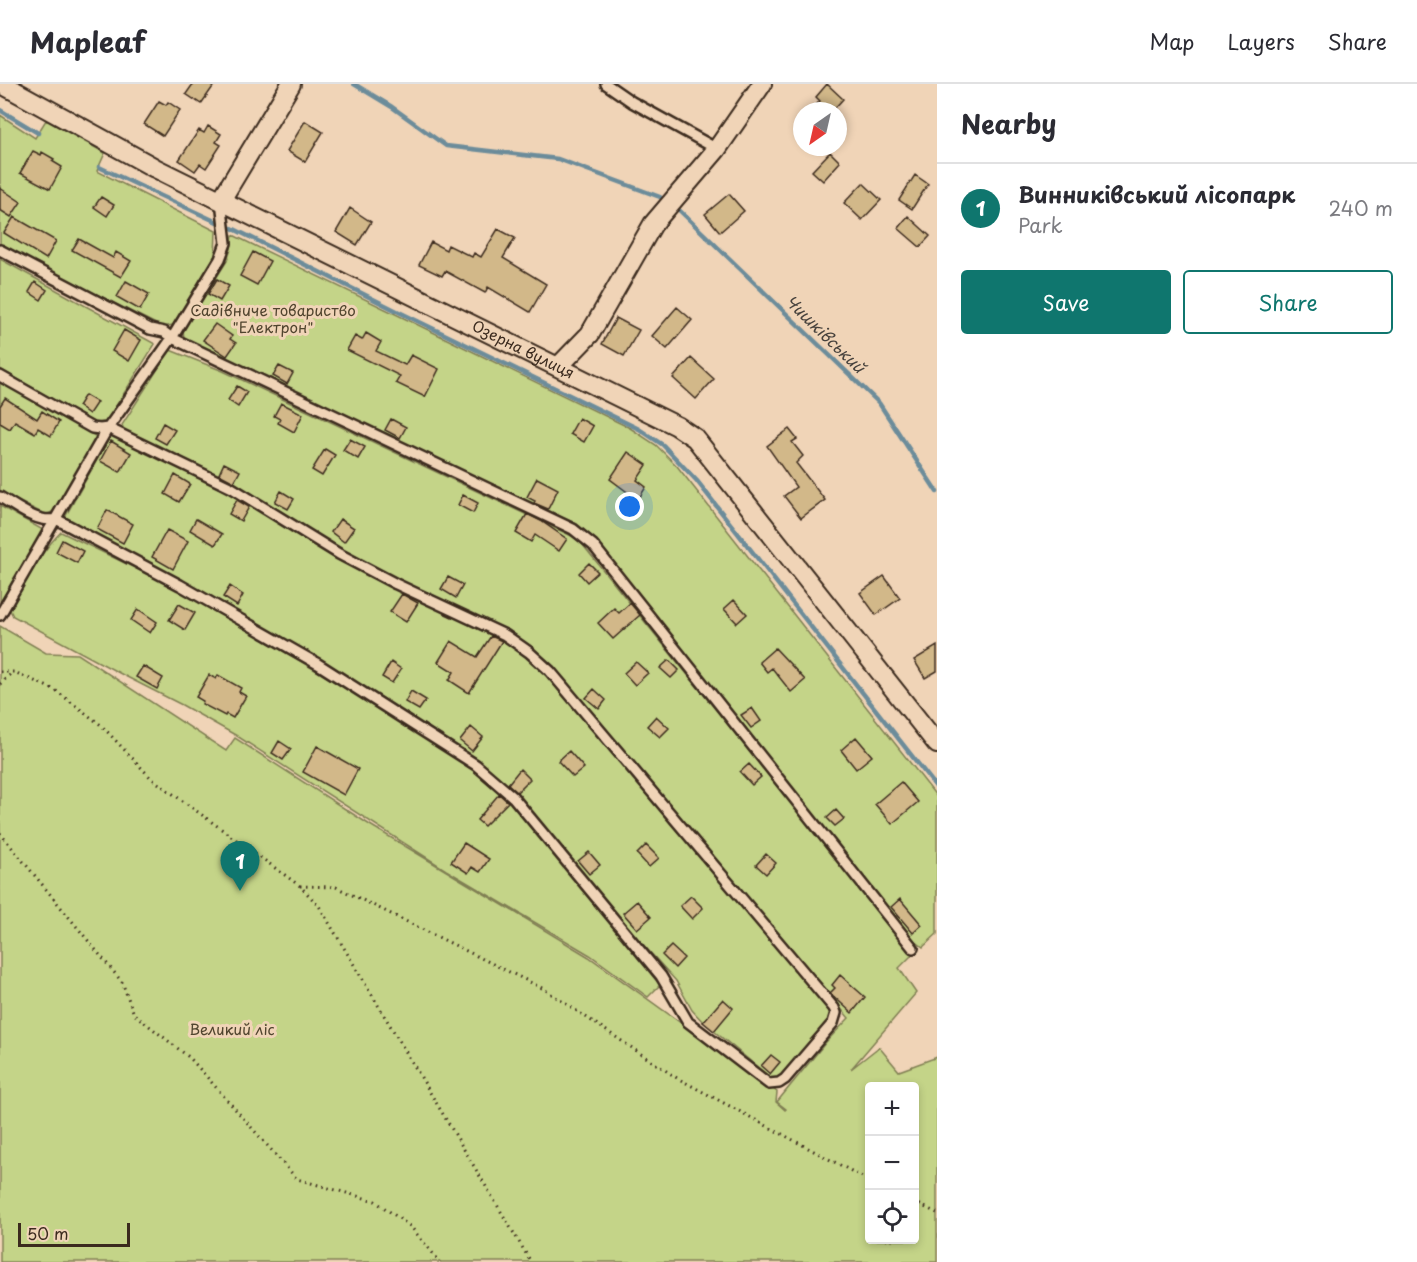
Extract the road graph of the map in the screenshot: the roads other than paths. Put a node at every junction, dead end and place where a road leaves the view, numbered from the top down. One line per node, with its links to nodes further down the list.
1 (2, 84): 6 (street, Озерна вулиця)
2 (291, 84): 6 (street)
3 (606, 84): 5 (lane)
4 (762, 84): 5 (street)
5 (717, 149): 9 (street)
6 (221, 200): 8 (lane); 9 (street, Озерна вулиця)
7 (0, 250): 8 (lane)
8 (172, 338): 11 (lane); 16 (lane)
9 (559, 366): 15 (street, Озерна вулиця)
10 (0, 376): 11 (lane)
11 (108, 428): 13 (lane); 13 (lane)
12 (0, 497): 13 (lane)
13 (56, 519): 14 (lane)
14 (0, 615)
15 (937, 744)
16 (913, 948)

